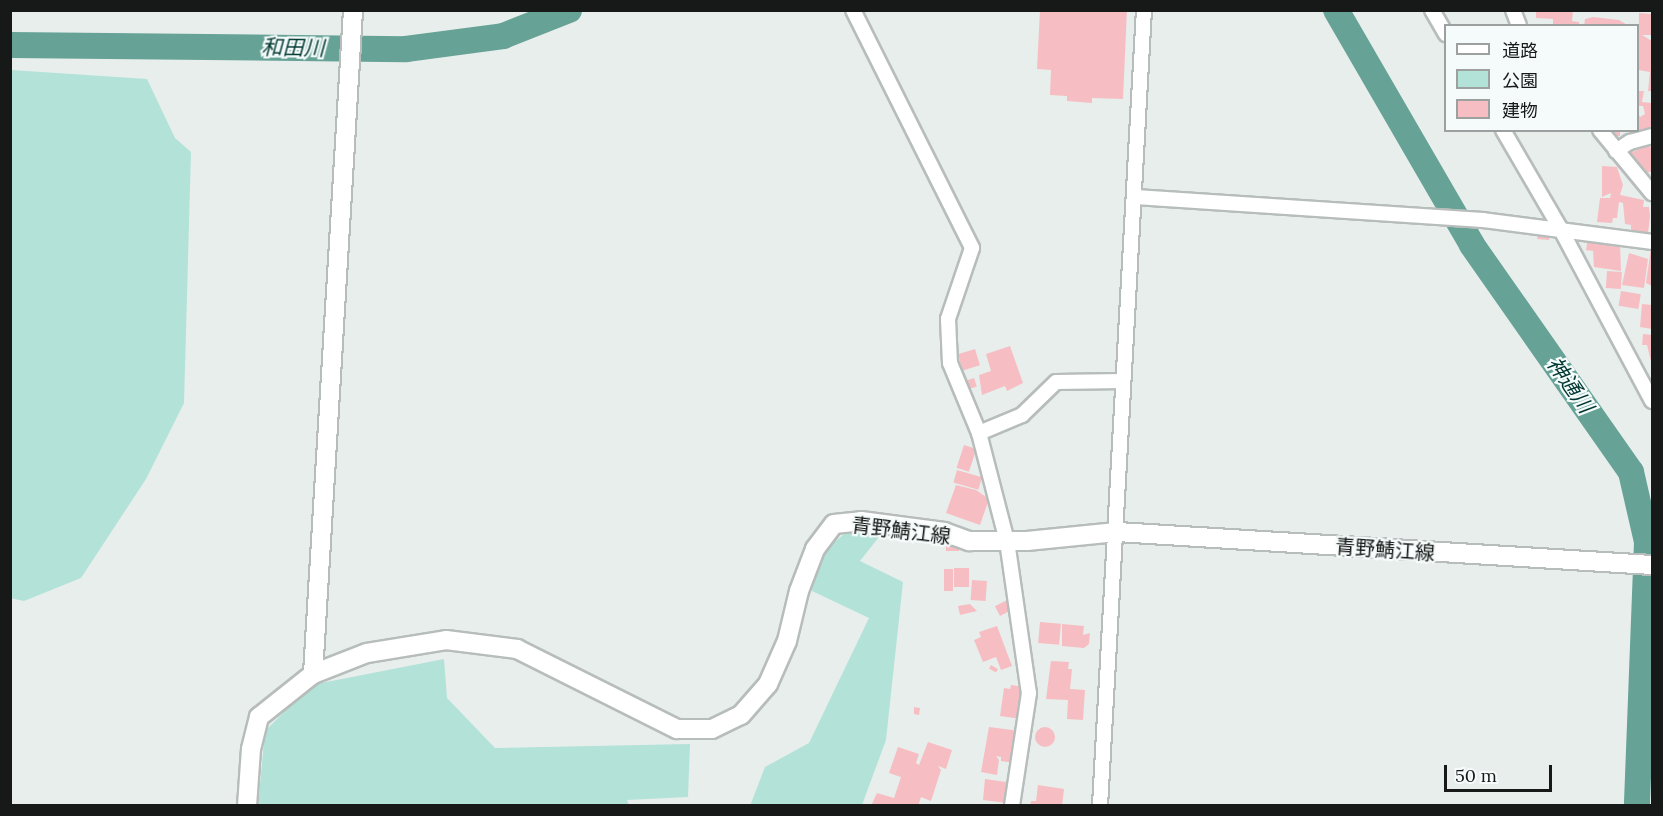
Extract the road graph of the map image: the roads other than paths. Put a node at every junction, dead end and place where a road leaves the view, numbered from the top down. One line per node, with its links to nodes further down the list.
1 (853, 10): 17 (street)
2 (1144, 10): 11 (street)
3 (1432, 10): 5 (street)
4 (353, 14): 22 (main road)
5 (1444, 30)
6 (1504, 132): 12 (street)
7 (1602, 132): 9 (street)
8 (1653, 136): 9 (street)
9 (1616, 151): 10 (street)
10 (1653, 193)
11 (1135, 197): 12 (street); 14 (street)
12 (1560, 228): 13 (street); 15 (street)
13 (1653, 242)
14 (1123, 381): 18 (street); 19 (street)
15 (1653, 401)
16 (952, 409): 17 (street)
17 (967, 410): 18 (street)
18 (979, 433): 20 (street)
19 (1117, 532): 20 (main road, 青野鯖江線); 21 (main road, 青野鯖江線); 25 (street)
20 (1007, 542): 22 (main road, 青野鯖江線); 24 (street)
21 (1644, 564)
22 (313, 674): 23 (main road, 青野鯖江線)
23 (248, 806)
24 (1012, 806)
25 (1100, 806)

